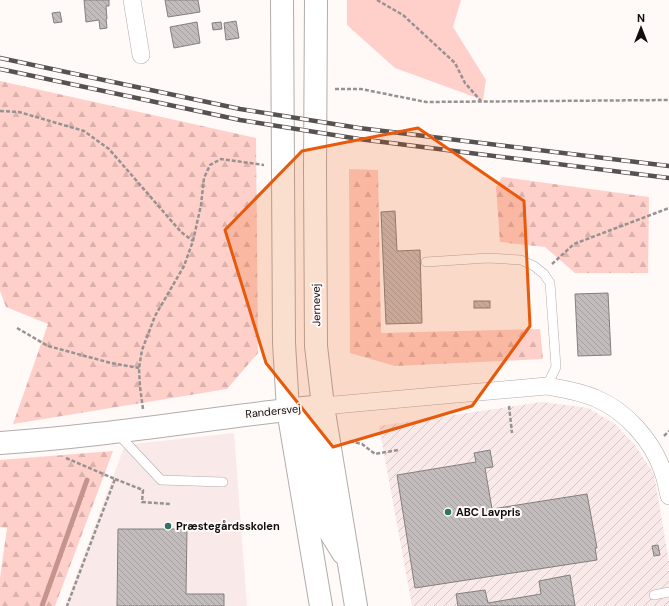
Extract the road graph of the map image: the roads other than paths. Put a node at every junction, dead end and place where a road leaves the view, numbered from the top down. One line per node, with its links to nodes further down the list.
1 (132, 0): 4 (street)
2 (282, 0): 5 (main road)
3 (316, 0): 8 (main road, Jernevej)
4 (141, 54)
5 (283, 250): 8 (main road); 9 (main road)
6 (426, 262): 7 (lane)
7 (547, 386): 8 (street, Randersvej); 13 (street, Randersvej)
8 (323, 406): 9 (main road, Randersvej); 14 (main road, Jernevej)
9 (288, 410): 10 (main road, Randersvej); 14 (main road); 17 (main road)
10 (116, 431): 11 (main road, Randersvej); 12 (lane)
11 (0, 443)
12 (223, 482)
13 (669, 496)
14 (349, 562): 18 (main road, Jernevej)
15 (669, 592): 16 (lane)
16 (654, 595)
17 (320, 606)
18 (356, 606)

